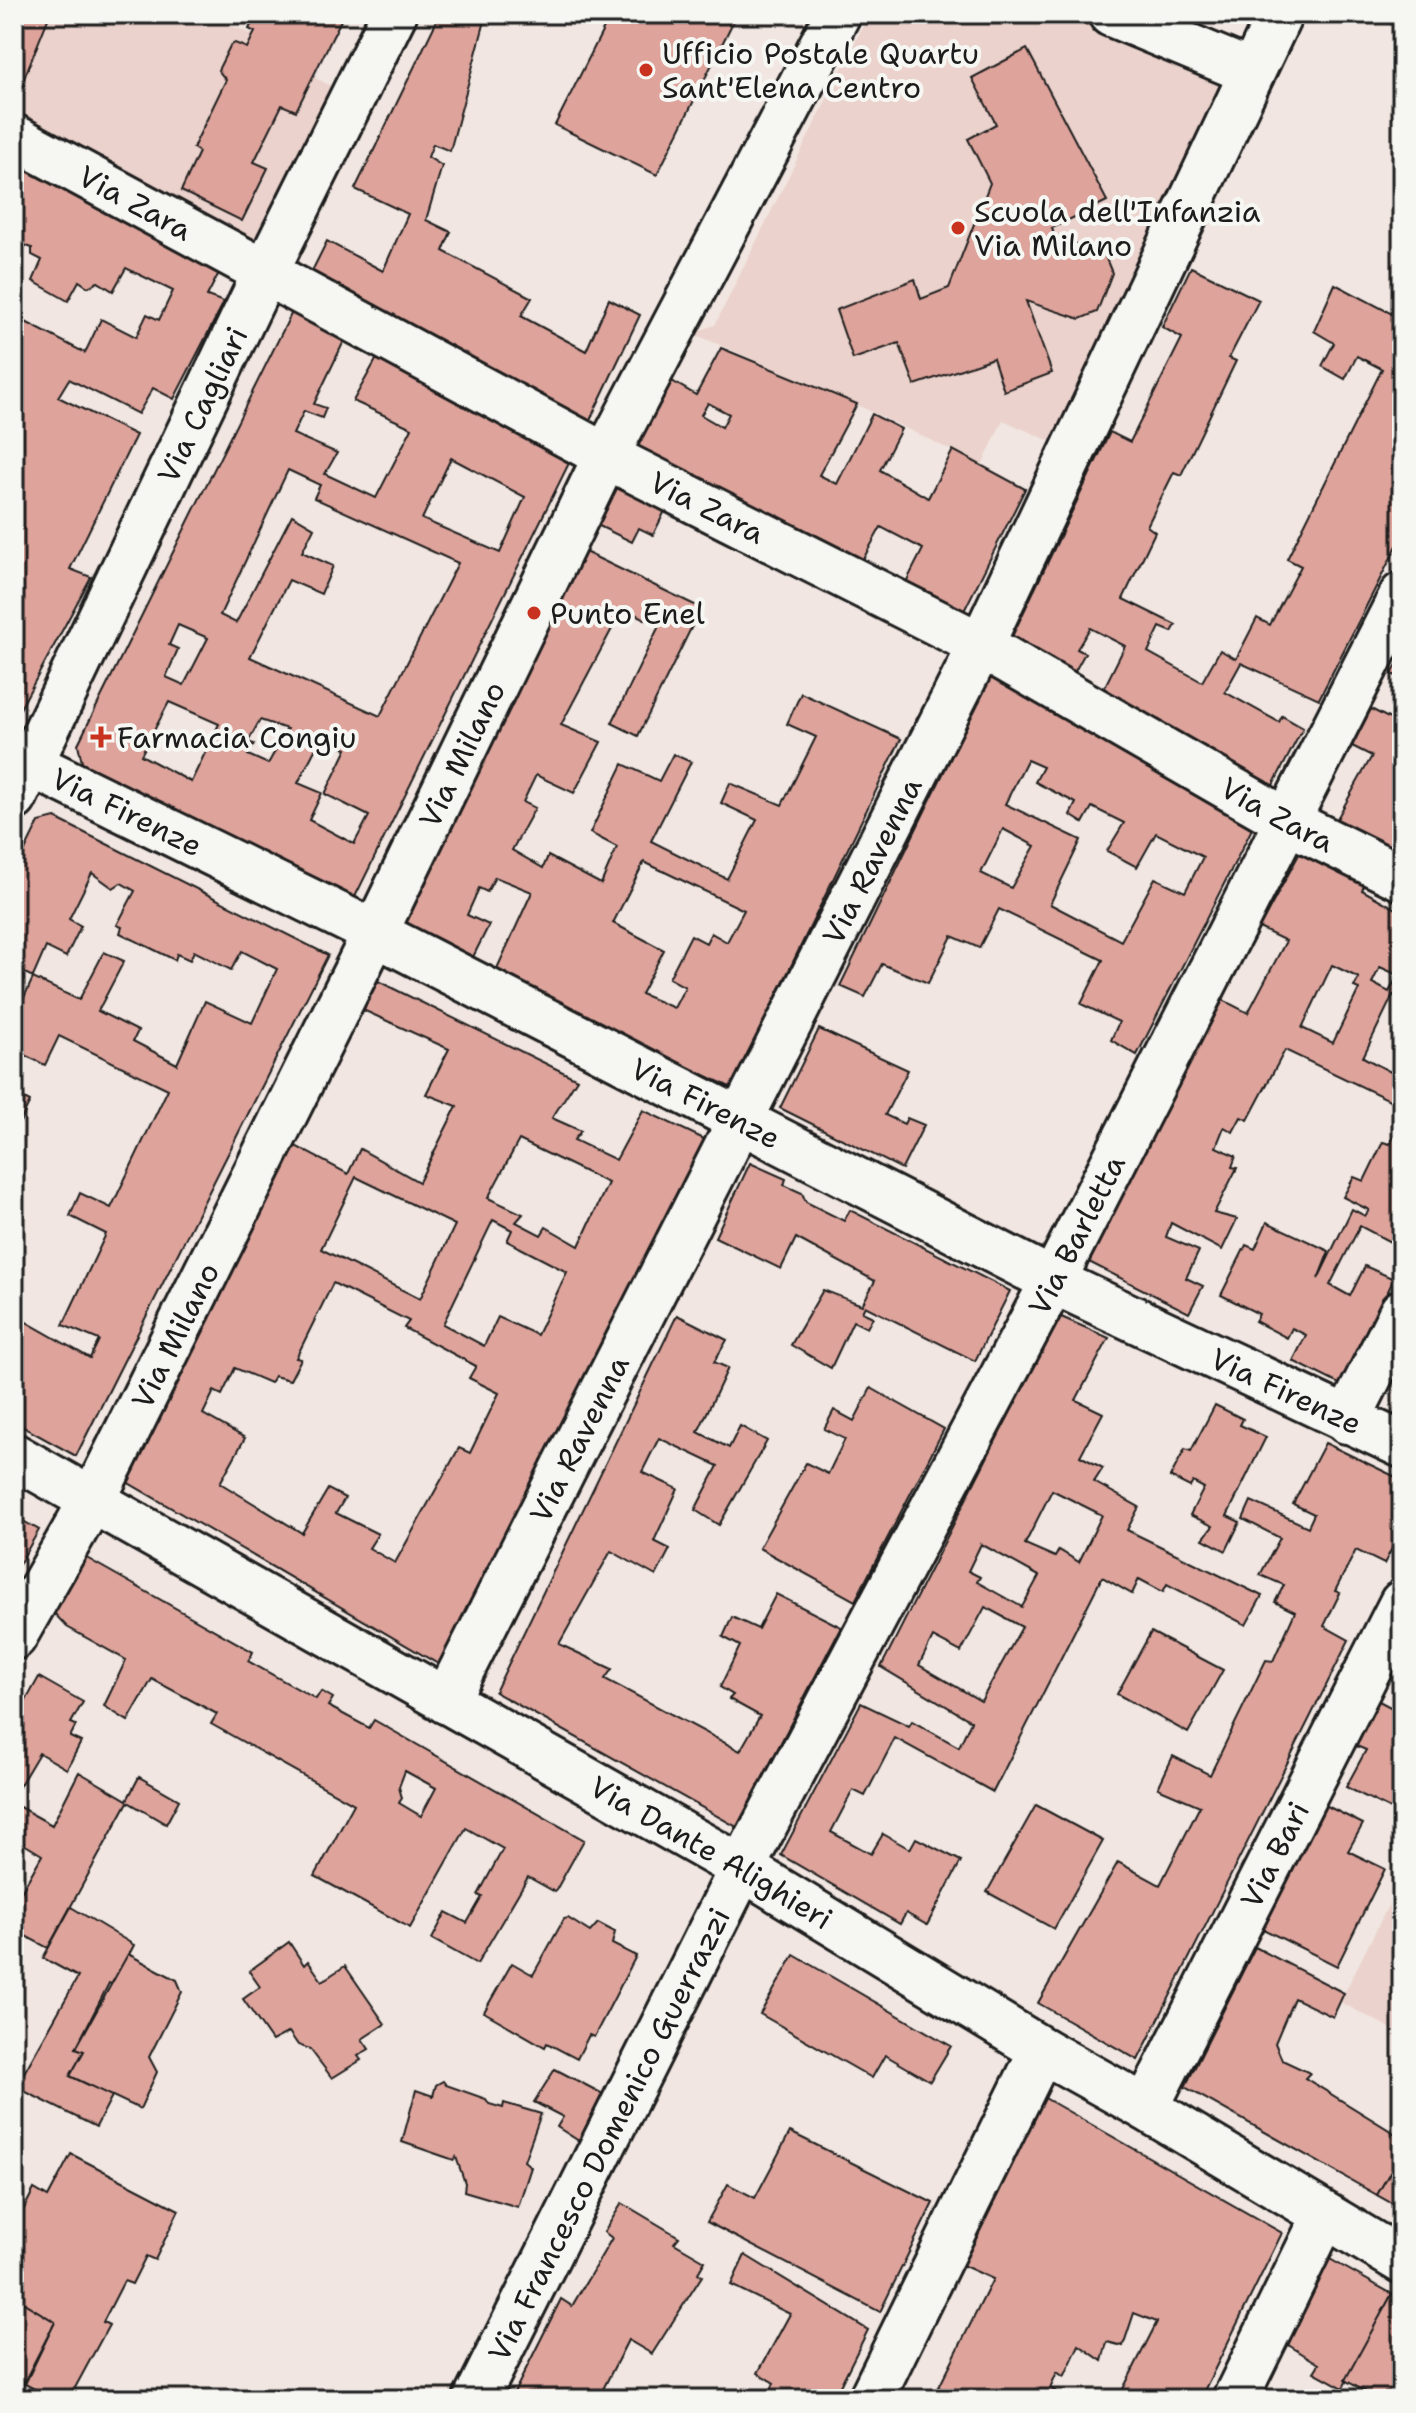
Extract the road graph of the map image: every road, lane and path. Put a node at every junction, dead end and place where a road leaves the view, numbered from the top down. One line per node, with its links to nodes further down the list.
1 (394, 14): 7 (street, Via Cagliari)
2 (838, 14): 8 (street, Via Milano)
3 (1111, 14): 5 (street)
4 (1280, 14): 5 (street, Via Ravenna)
5 (1251, 72): 10 (street, Via Ravenna)
6 (14, 137): 7 (street, Via Zara)
7 (265, 273): 8 (street, Via Zara); 11 (street, Via Cagliari)
8 (606, 456): 10 (street, Via Zara); 14 (street, Via Milano)
9 (1402, 595): 12 (street, Via Barletta)
10 (981, 645): 12 (street, Via Zara); 15 (street, Via Ravenna)
11 (20, 773): 14 (street, Via Firenze)
12 (1285, 820): 13 (street, Via Zara); 16 (street, Via Barletta)
13 (1402, 878)
14 (375, 933): 15 (street, Via Firenze); 21 (street, Via Milano)
15 (739, 1121): 16 (street, Via Firenze); 24 (street, Via Ravenna)
16 (1053, 1281): 18 (street, Via Firenze); 25 (street, Via Barletta)
17 (1402, 1312): 18 (street)
18 (1347, 1421): 19 (street, Via Firenze)
19 (1402, 1445)
20 (14, 1456): 21 (street, Via Dante Alighieri)
21 (93, 1500): 23 (street, Via Milano); 24 (street, Via Dante Alighieri)
22 (1402, 1603): 27 (street, Via Bari)
23 (14, 1637)
24 (446, 1701): 25 (street, Via Dante Alighieri)
25 (742, 1868): 26 (street, Via Dante Alighieri); 30 (street, Via Francesco Domenico Guerrazzi)
26 (1042, 2050): 27 (street, Via Dante Alighieri); 31 (street)
27 (1146, 2108): 28 (street, Via Dante Alighieri)
28 (1324, 2217): 29 (street, Via Dante Alighieri); 32 (street)
29 (1402, 2261)
30 (476, 2399)
31 (871, 2399)
32 (1235, 2399)

